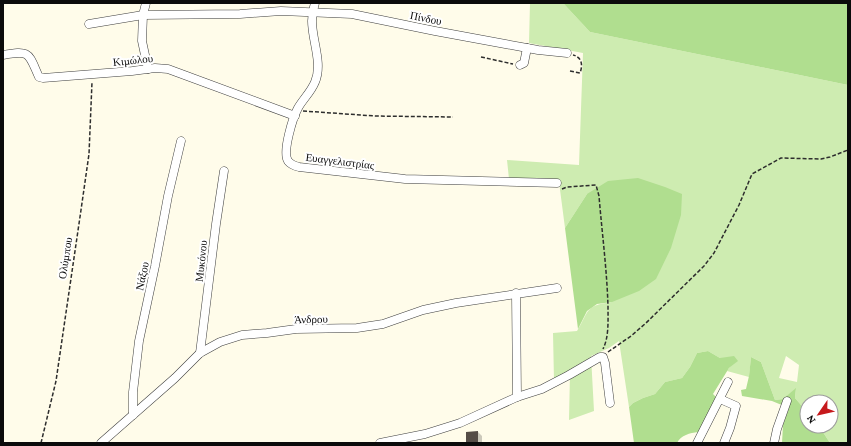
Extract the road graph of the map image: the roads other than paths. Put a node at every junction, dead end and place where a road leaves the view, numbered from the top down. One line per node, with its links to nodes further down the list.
1 (146, 3): 4 (street)
2 (315, 3): 3 (street, Ευαγγελιστρίας)
3 (312, 12): 4 (street, Πίνδου); 6 (street, Πίνδου); 11 (street, Ευαγγελιστρίας)
4 (143, 15): 5 (street, Πίνδου); 10 (street)
5 (88, 24)
6 (527, 48): 7 (street, Πίνδου); 9 (street)
7 (567, 53)
8 (3, 55): 10 (street, Κιμώλου)
9 (520, 65)
10 (148, 69): 11 (street, Κιμώλου)
11 (297, 112): 14 (street, Ευαγγελιστρίας)
12 (181, 141): 23 (street, Νάξου)
13 (224, 171): 17 (street, Μυκόνου)
14 (557, 183)
15 (557, 288): 16 (street, Άνδρου)
16 (516, 293): 17 (street, Άνδρου); 19 (street)
17 (200, 353): 23 (street, Άνδρου)
18 (728, 382): 20 (street)
19 (517, 397): 22 (street); 25 (street)
20 (720, 399): 26 (street); 27 (street)
21 (787, 401): 28 (street)
22 (610, 403)
23 (133, 416): 24 (street, Άνδρου)
24 (101, 443)
25 (380, 443)
26 (697, 443)
27 (724, 443)
28 (774, 443)

